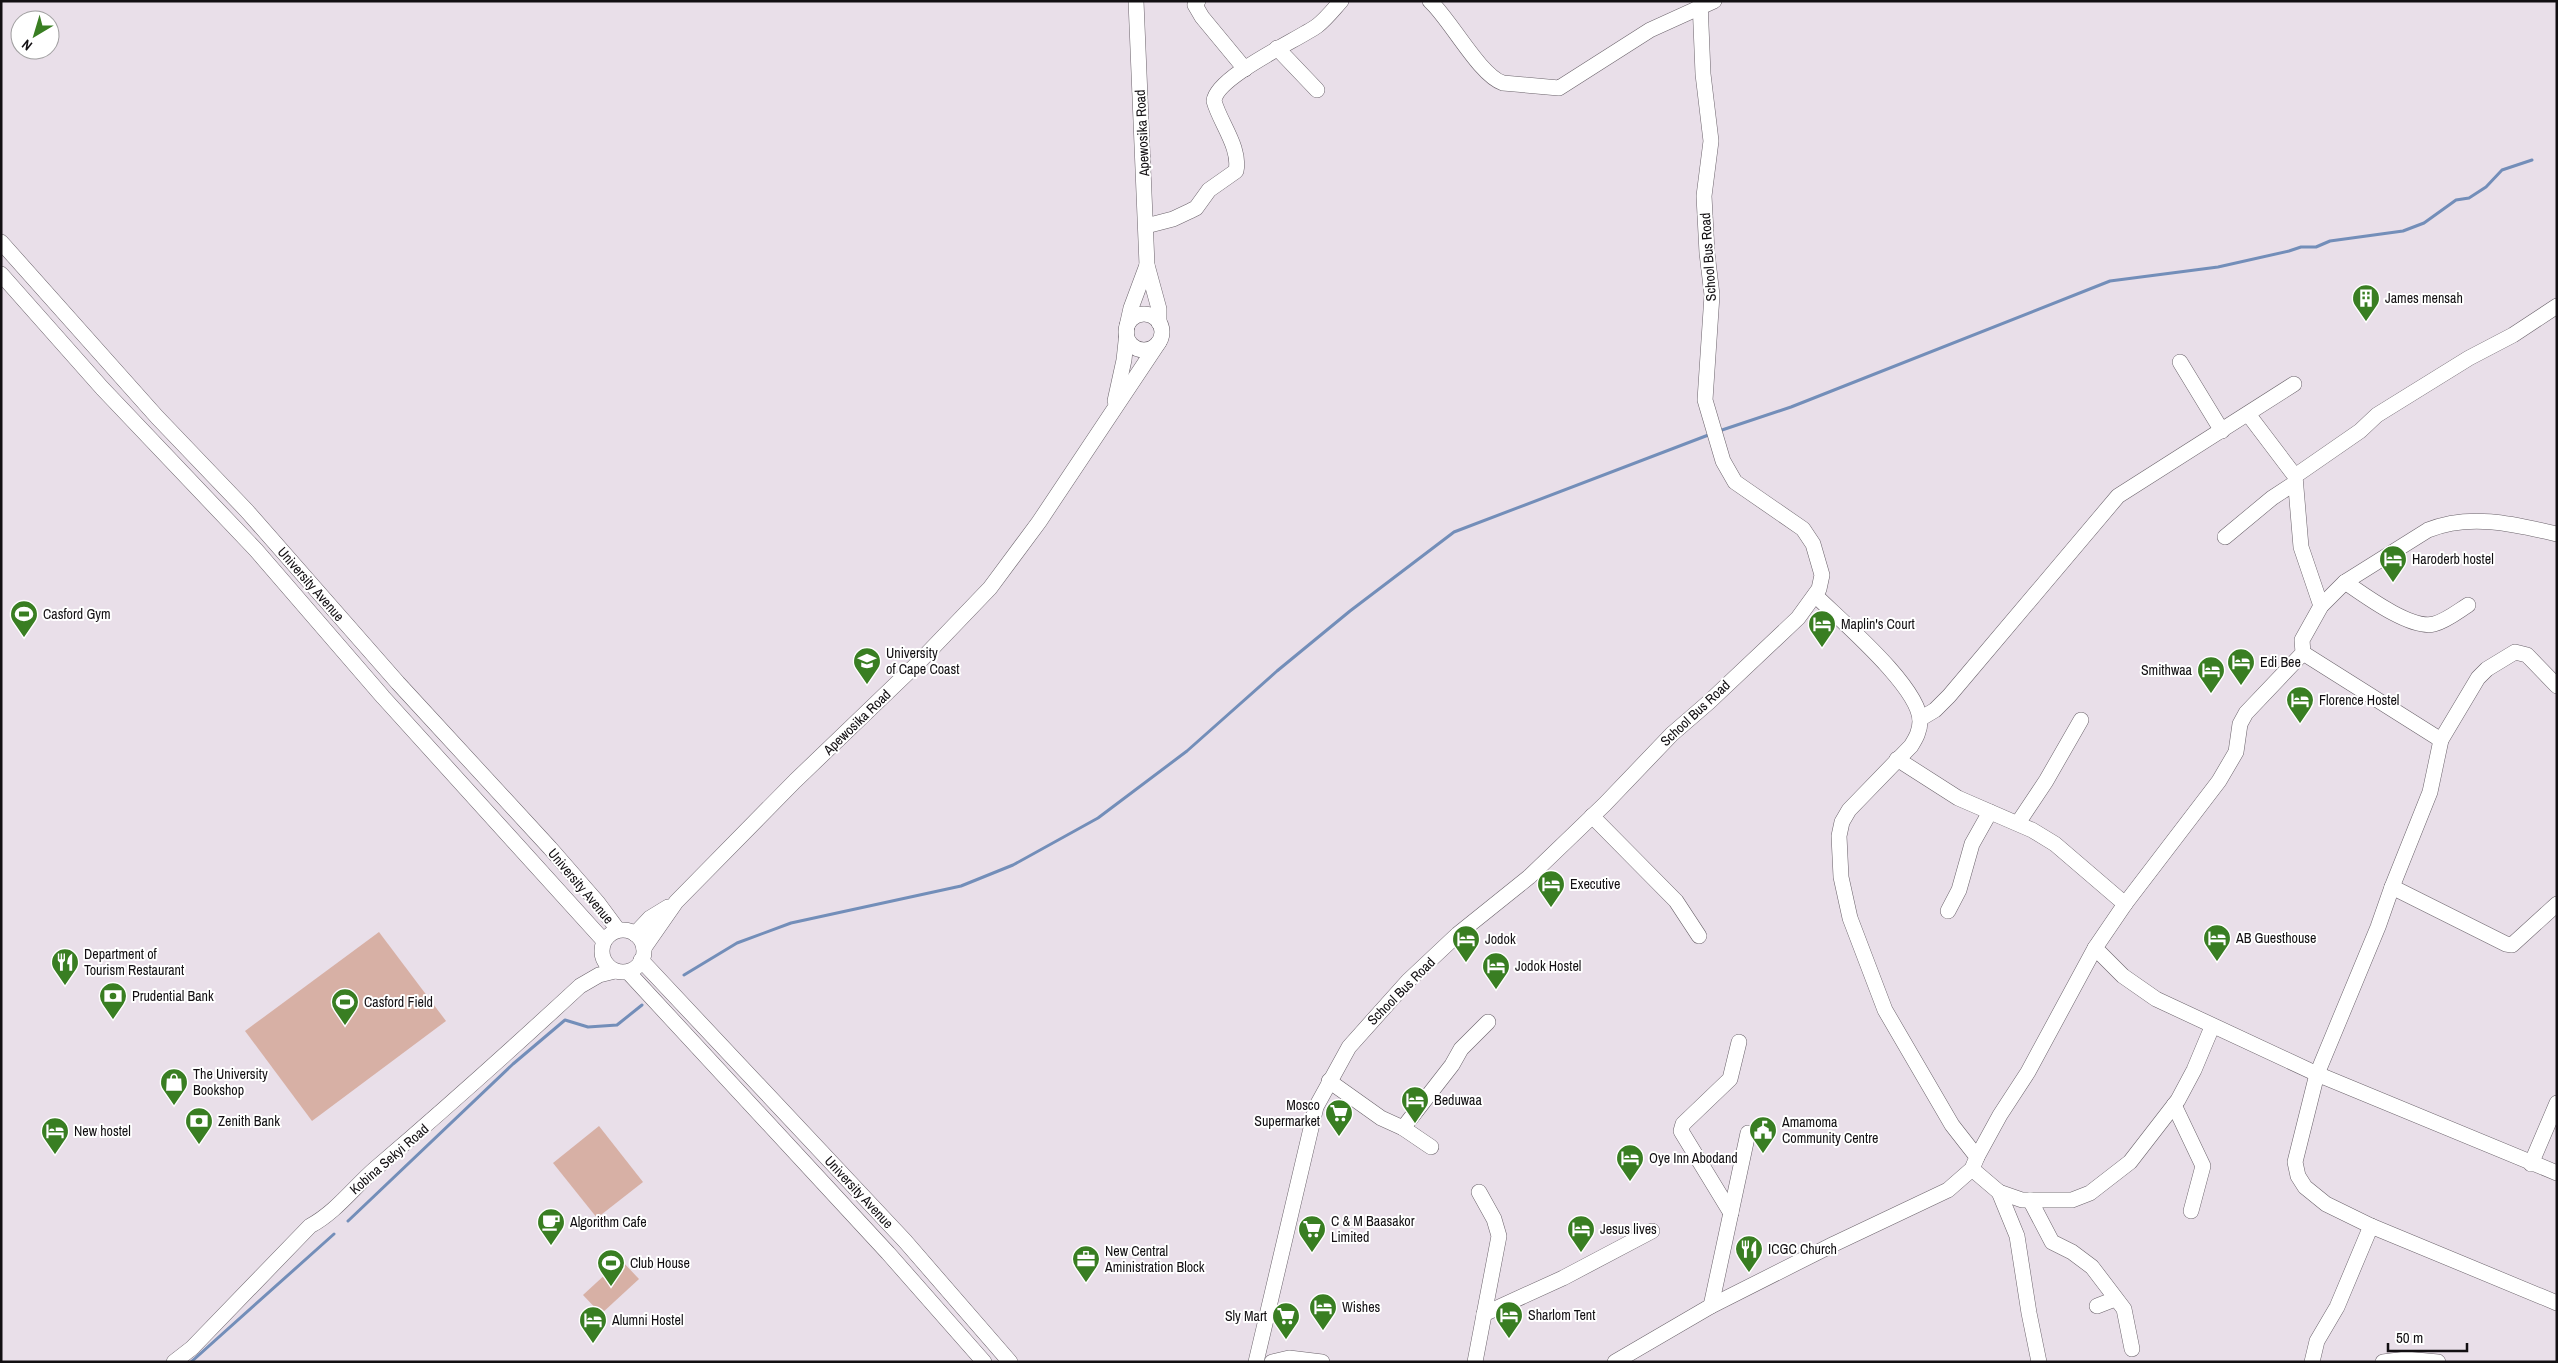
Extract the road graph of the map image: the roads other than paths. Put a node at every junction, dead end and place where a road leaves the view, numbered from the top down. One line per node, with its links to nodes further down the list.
1 (1136, 1): 10 (street, Apewosika Road)
2 (1198, 1): 8 (street)
3 (1341, 1): 7 (street)
4 (1430, 1): 6 (street)
5 (1705, 3): 6 (street); 27 (street, School Bus Road)
6 (1446, 7)
7 (1277, 48): 8 (street); 9 (street)
8 (1244, 69): 10 (street)
9 (1317, 90)
10 (1146, 226): 12 (street, Apewosika Road)
11 (1, 242): 44 (street, University Avenue)
12 (1147, 265): 15 (street, Apewosika Road); 16 (street, Apewosika Road)
13 (1, 274): 47 (street, University Avenue)
14 (2557, 306): 23 (street)
15 (1159, 322): 16 (street); 17 (street)
16 (1127, 329): 17 (street); 20 (street, Apewosika Road)
17 (1159, 342): 20 (street, Apewosika Road)
18 (2180, 362): 22 (street)
19 (2294, 384): 21 (street)
20 (1114, 410): 40 (street, Apewosika Road)
21 (2248, 414): 22 (street); 23 (street)
22 (2222, 431): 32 (street)
23 (2295, 479): 25 (street); 29 (street)
24 (2557, 534): 26 (street)
25 (2225, 537)
26 (2345, 582): 28 (street); 29 (street)
27 (1814, 595): 32 (street); 37 (street, School Bus Road)
28 (2468, 605)
29 (2321, 606): 30 (street)
30 (2303, 653): 34 (street); 41 (street)
31 (2557, 686): 34 (street)
32 (1920, 720): 35 (street)
33 (2081, 720): 38 (street)
34 (2441, 740): 39 (street)
35 (1898, 759): 36 (street); 63 (street)
36 (1990, 812): 38 (street); 43 (street)
37 (1592, 816): 46 (street); 57 (street, School Bus Road)
38 (2018, 823): 41 (street)
39 (2392, 887): 42 (street); 56 (street)
40 (676, 902): 45 (street); 49 (street)
41 (2125, 904): 48 (street)
42 (2557, 904)
43 (1948, 911)
44 (618, 930): 45 (street); 47 (street)
45 (635, 934): 49 (street)
46 (1699, 936)
47 (604, 941): 50 (street)
48 (2095, 948): 54 (street); 63 (street)
49 (643, 954): 51 (street); 81 (street, University Avenue)
50 (603, 958): 51 (street); 52 (street)
51 (622, 972): 52 (street, Kobina Sekyi Road); 80 (street, University Avenue)
52 (580, 986): 79 (street, Kobina Sekyi Road)
53 (1488, 1022): 60 (street)
54 (2212, 1027): 56 (street); 59 (street)
55 (1739, 1042): 70 (street)
56 (2317, 1074): 64 (street); 71 (street)
57 (1329, 1081): 60 (street); 82 (street, School Bus Road)
58 (2557, 1103): 64 (street)
59 (2174, 1105): 68 (street); 69 (street)
60 (1403, 1128): 62 (street)
61 (1748, 1133): 70 (street)
62 (1431, 1147)
63 (1974, 1163): 67 (street); 75 (street)
64 (2531, 1164): 65 (street)
65 (2557, 1173)
66 (1479, 1192): 77 (street)
67 (2000, 1192): 68 (street); 87 (street)
68 (2030, 1200): 73 (street)
69 (2191, 1211)
70 (1731, 1213): 75 (street)
71 (2371, 1226): 74 (street); 88 (street)
72 (1652, 1231): 77 (street)
73 (2115, 1299): 76 (street); 78 (street)
74 (2557, 1302)
75 (1711, 1306): 86 (street)
76 (2098, 1306)
77 (1484, 1314): 85 (street)
78 (2132, 1348)
79 (174, 1362)
80 (984, 1362)
81 (1010, 1362)
82 (1256, 1362)
83 (1272, 1362): 84 (street)
84 (1322, 1362)
85 (1475, 1362)
86 (1615, 1362)
87 (2039, 1362)
88 (2312, 1362)
89 (2383, 1362): 90 (street)
90 (2438, 1362)

